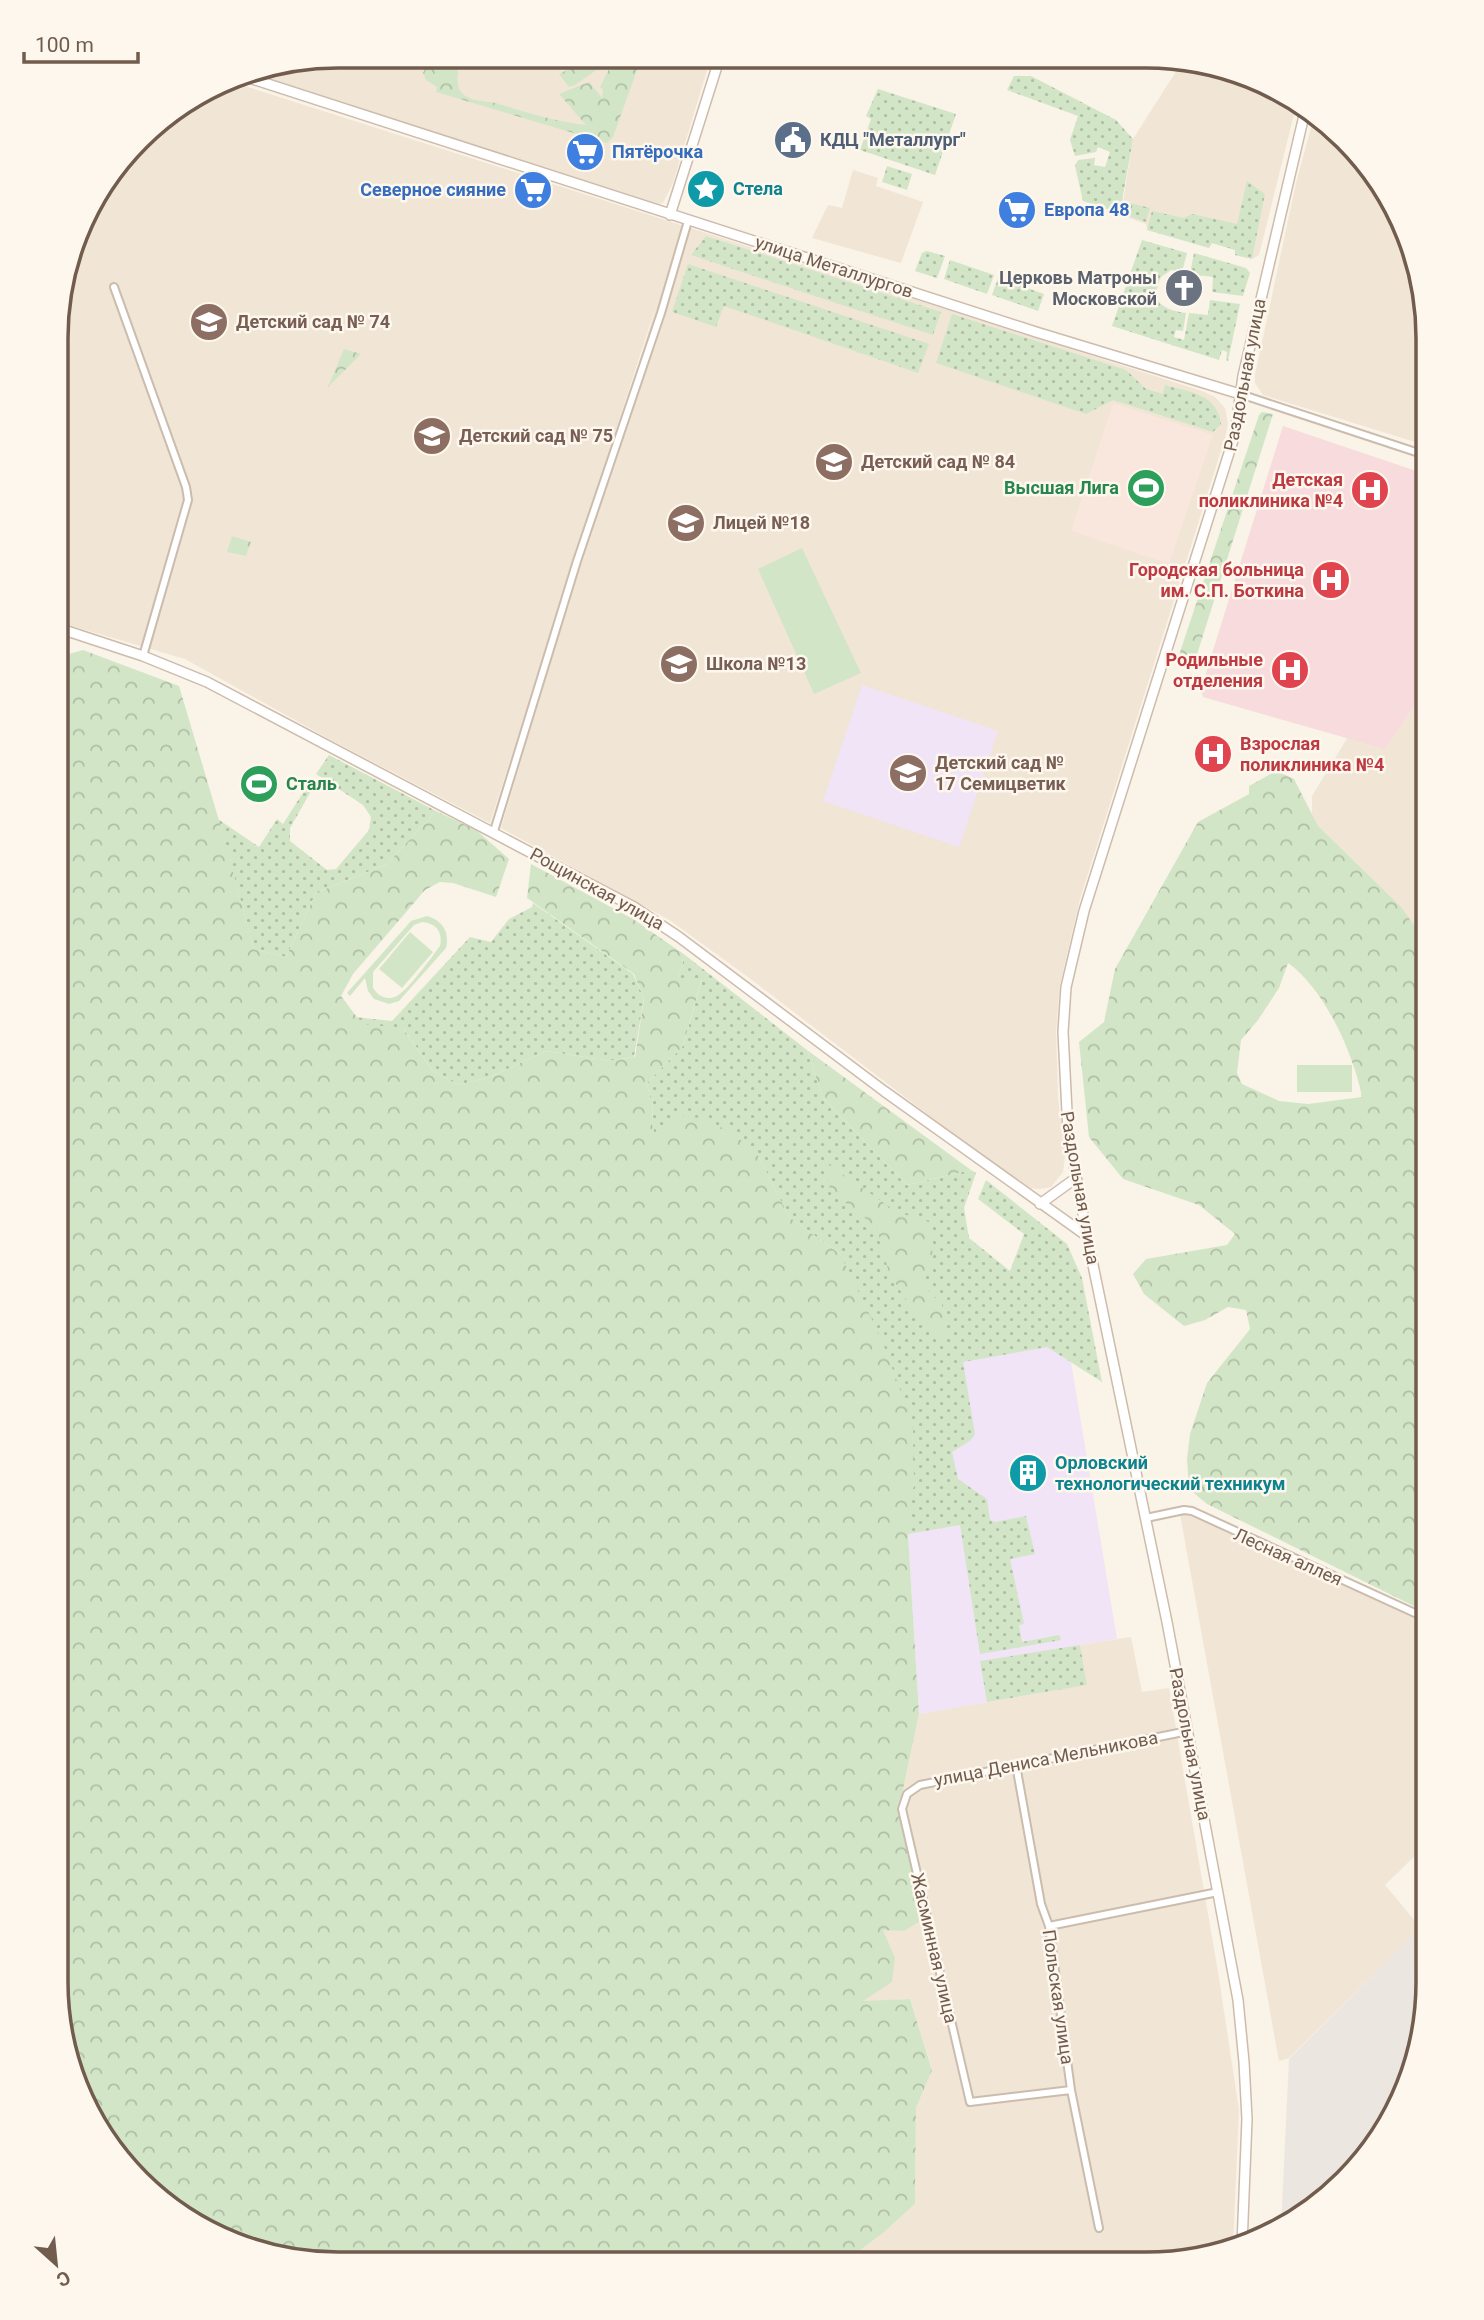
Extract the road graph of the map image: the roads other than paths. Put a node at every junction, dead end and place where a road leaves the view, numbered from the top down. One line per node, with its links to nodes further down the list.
1 (717, 68): 4 (main road)
2 (258, 81): 4 (main road, улица Металлургов)
3 (1303, 119): 7 (main road, Раздольная улица)
4 (670, 215): 5 (main road, улица Металлургов)
5 (688, 221): 7 (main road, улица Металлургов); 11 (street)
6 (114, 287): 10 (street)
7 (1240, 394): 8 (street, улица Металлургов); 12 (main road, Раздольная улица)
8 (1416, 453)
9 (68, 631): 10 (main road, Рощинская улица)
10 (143, 656): 11 (main road, Рощинская улица)
11 (494, 831): 13 (main road, Рощинская улица)
12 (1076, 1178): 13 (main road); 14 (main road, Раздольная улица)
13 (1040, 1204): 14 (main road, Рощинская улица)
14 (1087, 1236): 15 (main road, Раздольная улица)
15 (1146, 1518): 16 (street, Лесная аллея); 17 (main road, Раздольная улица)
16 (1416, 1614)
17 (1188, 1731): 18 (street, улица Дениса Мельникова); 20 (main road, Раздольная улица)
18 (1016, 1766): 19 (street, улица Дениса Мельникова); 21 (street, Польская улица)
19 (907, 1794): 22 (street, Жасминная улица)
20 (1218, 1892): 21 (street); 24 (main road, Раздольная улица)
21 (1049, 1926): 22 (street, Польская улица)
22 (1071, 2090): 23 (street, Польская улица)
23 (1099, 2228)
24 (1243, 2233)

